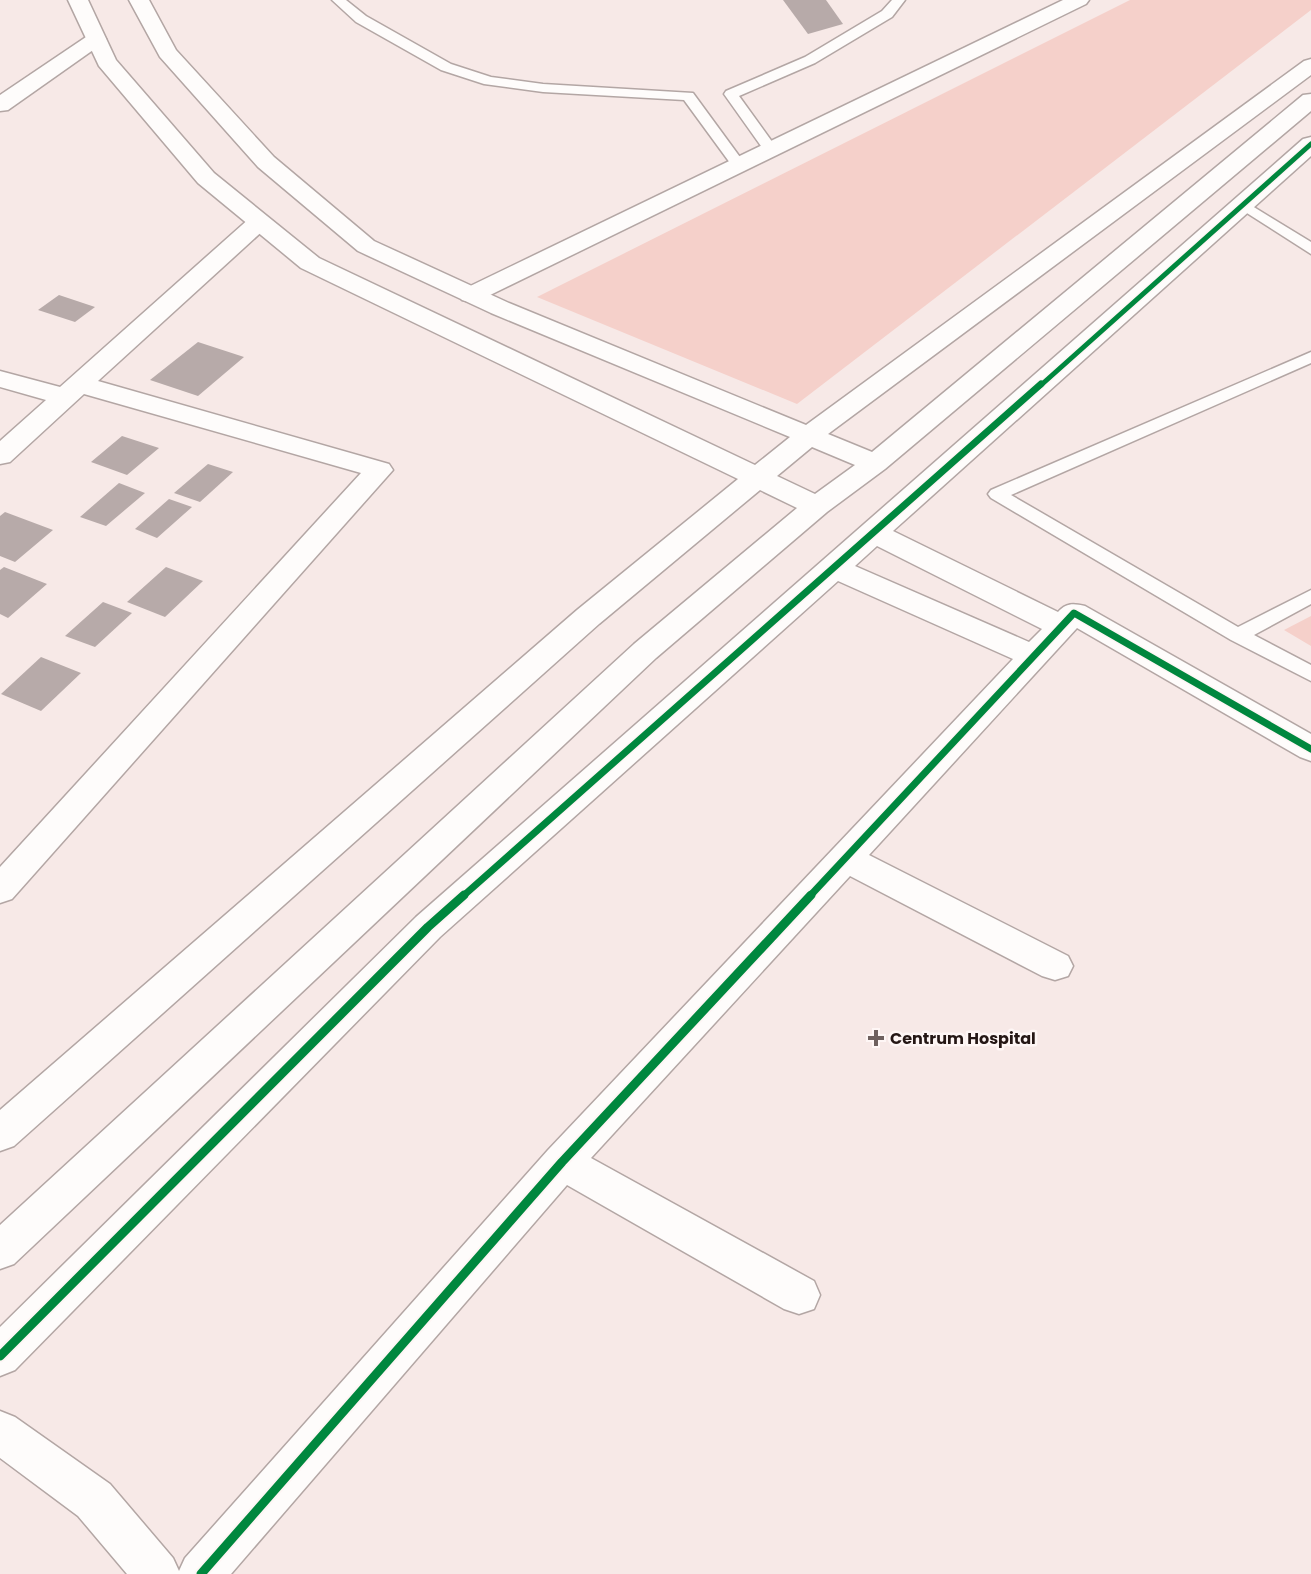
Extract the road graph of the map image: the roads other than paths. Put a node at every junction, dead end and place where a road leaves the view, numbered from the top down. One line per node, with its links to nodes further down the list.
1 (78, 0): 6 (street)
2 (139, 0): 16 (street)
3 (338, 0): 12 (lane)
4 (899, 0): 11 (lane)
5 (1079, 0): 11 (street)
6 (96, 39): 9 (street); 14 (street)
7 (1311, 65): 20 (street)
8 (1311, 100): 22 (street)
9 (0, 105)
10 (1311, 144): 13 (street)
11 (771, 150): 12 (street)
12 (738, 164): 16 (street)
13 (1244, 205): 15 (lane); 25 (street)
14 (259, 222): 19 (street); 23 (street)
15 (1311, 249)
16 (471, 295): 20 (street)
17 (1311, 357): 29 (lane)
18 (0, 379): 19 (street)
19 (72, 391): 21 (street); 34 (street)
20 (808, 436): 22 (street); 23 (street)
21 (0, 456)
22 (875, 463): 24 (street)
23 (759, 477): 24 (street); 36 (street)
24 (817, 506): 38 (street)
25 (873, 533): 26 (street); 28 (street)
26 (834, 568): 30 (street); 40 (street)
27 (1311, 596): 29 (lane)
28 (1062, 626): 30 (street); 32 (street)
29 (1238, 635): 31 (lane)
30 (1034, 656): 33 (street)
31 (1311, 674)
32 (1311, 749)
33 (846, 858): 35 (street); 37 (street)
34 (0, 890)
35 (1055, 966)
36 (0, 1134)
37 (562, 1162): 39 (street); 43 (street)
38 (0, 1251)
39 (799, 1295)
40 (0, 1356)
41 (0, 1432): 42 (street)
42 (156, 1574)
43 (201, 1574)

